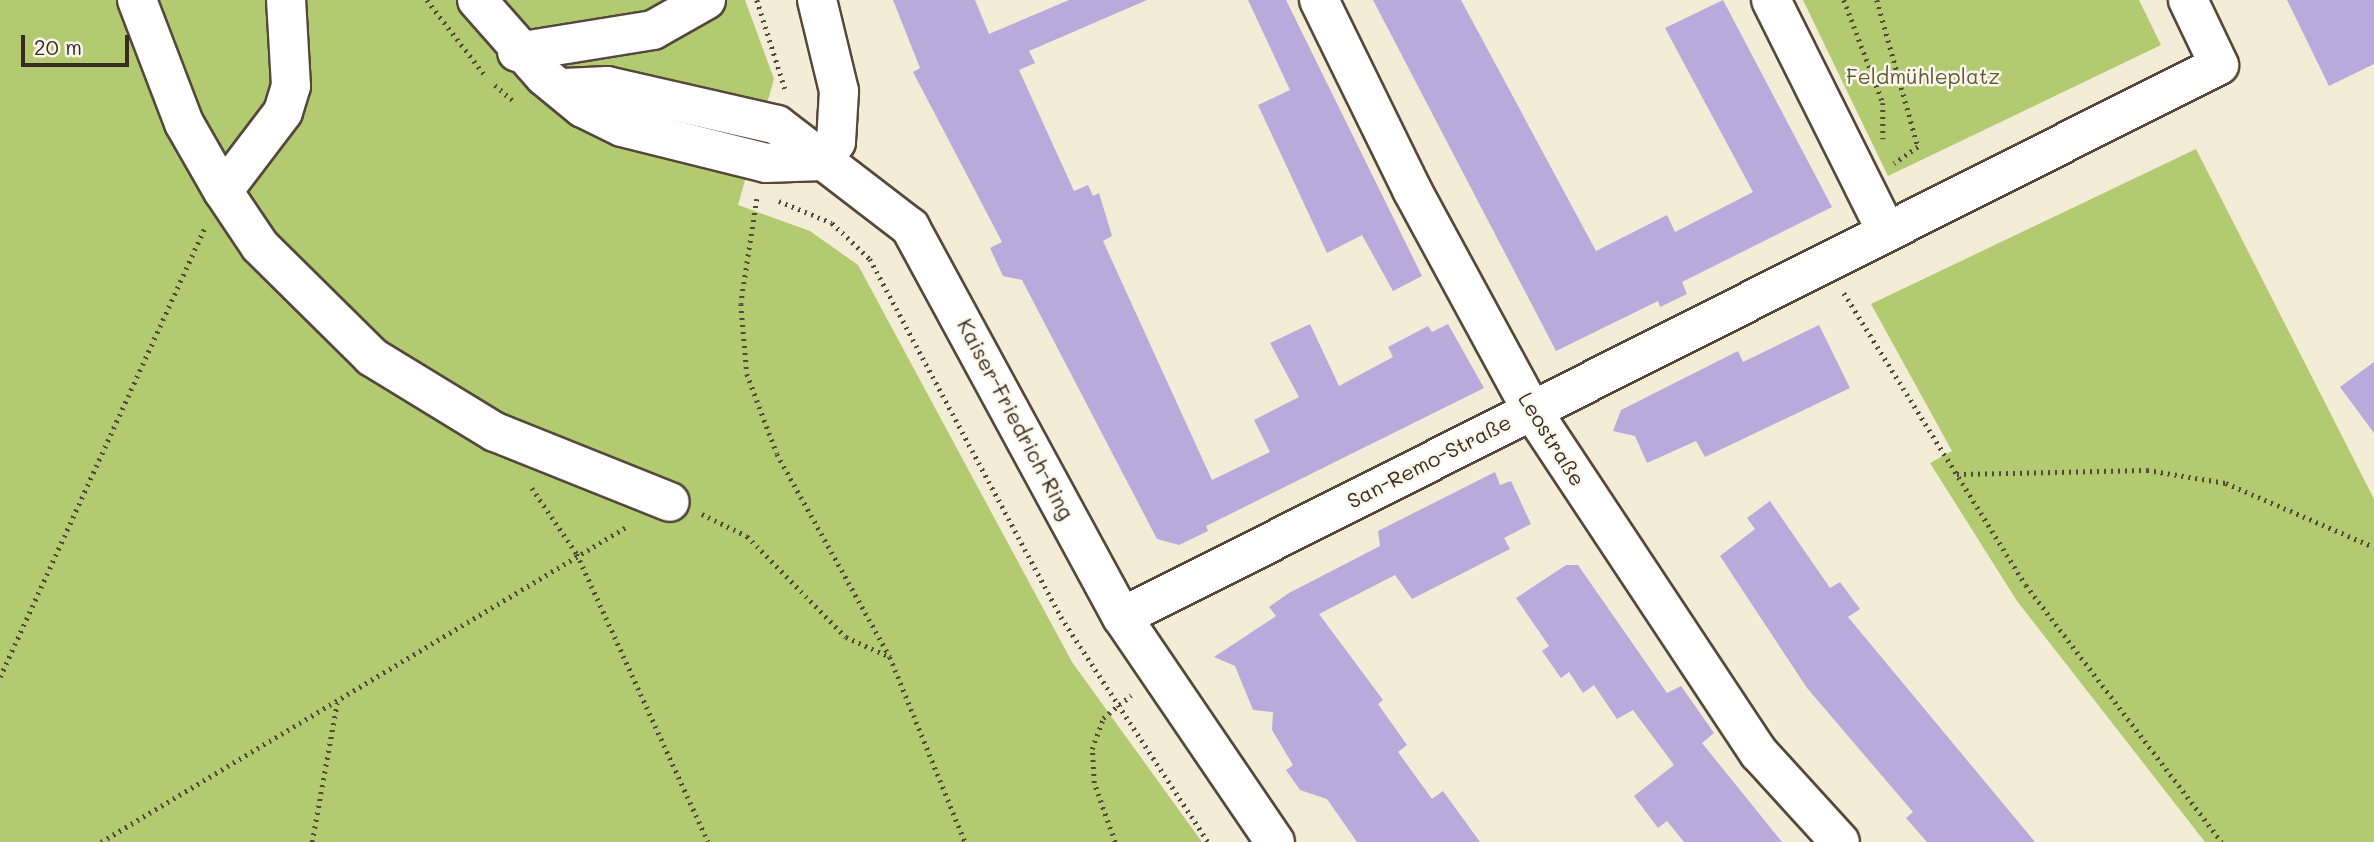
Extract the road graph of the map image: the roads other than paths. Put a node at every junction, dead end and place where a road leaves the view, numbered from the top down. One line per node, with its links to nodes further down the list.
1 (136, 0): 11 (street)
2 (286, 0): 11 (street)
3 (477, 0): 9 (street)
4 (706, 0): 9 (street)
5 (817, 0): 10 (street)
6 (1320, 0): 13 (street, Leostraße)
7 (1771, 0): 12 (street)
8 (2188, 0): 12 (street)
9 (517, 52): 10 (street, Kaiser-Friedrich-Ring)
10 (822, 161): 15 (street, Kaiser-Friedrich-Ring)
11 (223, 191): 14 (street)
12 (1897, 226): 13 (street, San-Remo-Straße)
13 (1531, 408): 15 (street, San-Remo-Straße); 17 (street, Leostraße)
14 (670, 502)
15 (1122, 617): 16 (street, Kaiser-Friedrich-Ring)
16 (1275, 842)
17 (1840, 842)

